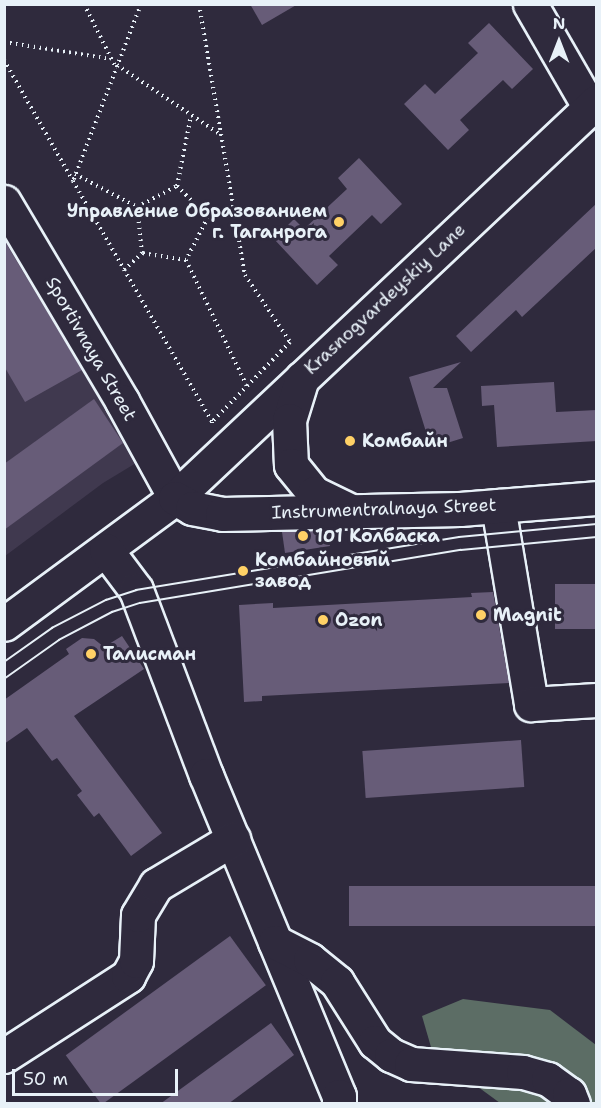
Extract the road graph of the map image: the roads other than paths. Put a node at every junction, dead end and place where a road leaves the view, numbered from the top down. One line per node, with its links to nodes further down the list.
1 (530, 4): 2 (main road)
2 (593, 105): 4 (main road, Krasnogvardeyskiy Lane)
3 (4, 201): 5 (main road, Sportivnaya Street)
4 (303, 376): 5 (main road, Krasnogvardeyskiy Lane); 8 (main road)
5 (175, 498): 8 (main road, Instrumentralnaya Street); 9 (main road, Krasnogvardeyskiy Lane)
6 (597, 498): 7 (main road, Instrumentralnaya Street)
7 (498, 506): 8 (main road, Instrumentralnaya Street); 11 (main road)
8 (352, 511)
9 (106, 550): 10 (main road, Krasnogvardeyskiy Lane); 12 (main road)
10 (4, 624)
11 (597, 700)
12 (233, 839): 13 (main road); 14 (main road)
13 (275, 942): 15 (main road); 16 (main road)
14 (4, 1056)
15 (339, 1104)
16 (573, 1104)

